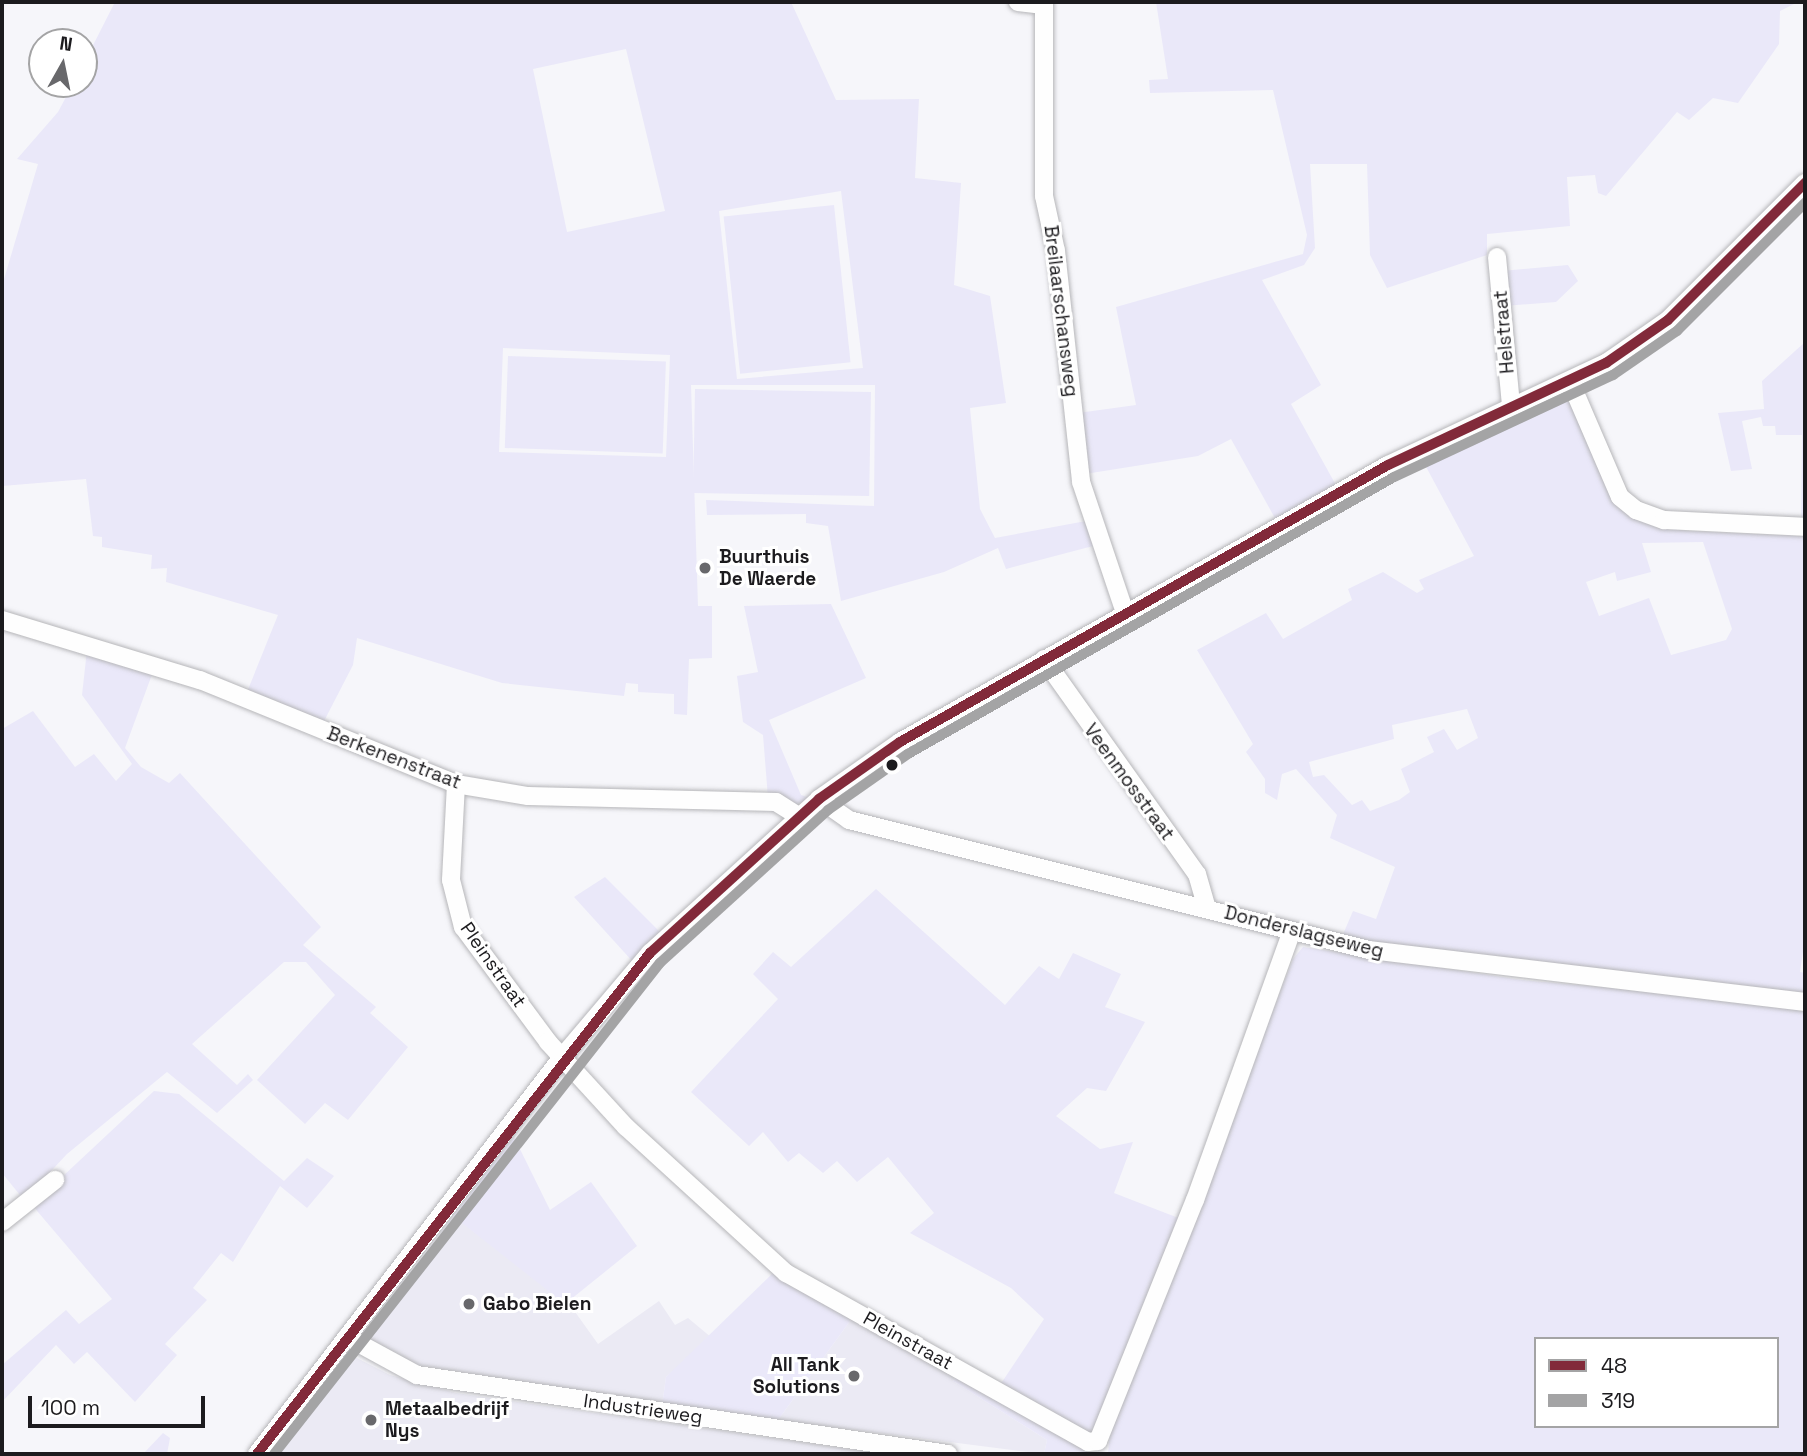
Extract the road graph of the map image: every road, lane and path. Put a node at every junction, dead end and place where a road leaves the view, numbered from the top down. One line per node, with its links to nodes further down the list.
1 (1018, 2): 2 (street)
2 (1044, 3): 8 (street, Breilaarschansweg)
3 (1805, 183): 5 (street)
4 (1497, 257): 6 (street, Helstraat)
5 (1570, 381): 6 (street); 7 (street)
6 (1511, 406): 8 (street)
7 (1805, 527)
8 (1125, 613): 10 (street)
9 (2, 620): 11 (street, Berkenenstraat)
10 (1044, 659): 12 (street); 14 (street, Veenmosstraat)
11 (456, 784): 13 (street, Berkenenstraat); 17 (street, Pleinstraat)
12 (819, 799): 13 (street); 14 (street, Donderslagseweg)
13 (798, 816): 17 (street)
14 (1207, 909): 15 (street, Donderslagseweg)
15 (1291, 933): 16 (street, Donderslagseweg); 17 (street, Pleinstraat)
16 (1805, 1002)
17 (563, 1056): 20 (street)
18 (55, 1180): 19 (street)
19 (2, 1222)
20 (347, 1337): 21 (street); 22 (street, Industrieweg)
21 (257, 1454)
22 (948, 1454)

